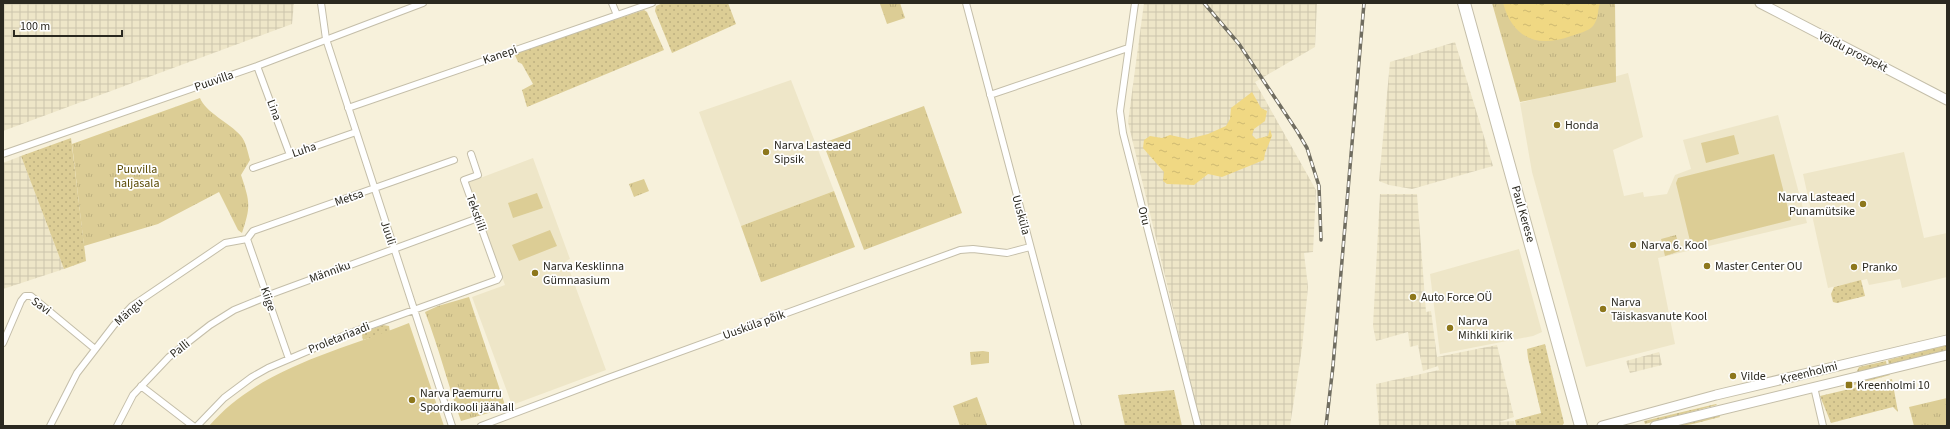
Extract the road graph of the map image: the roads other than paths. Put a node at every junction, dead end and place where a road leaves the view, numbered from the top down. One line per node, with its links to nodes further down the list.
1 (321, 3): 10 (street, Juuli)
2 (423, 3): 10 (street, Puuvilla)
3 (612, 3): 9 (street)
4 (652, 3): 9 (street, Kanepi)
5 (966, 3): 13 (street, Uusküla)
6 (1135, 3): 11 (street, Oru)
7 (1464, 3): 45 (highway, Paul Kerese)
8 (1760, 3): 14 (main road, Võidu prospekt)
9 (617, 15): 15 (street, Kanepi)
10 (326, 39): 12 (street, Puuvilla); 15 (street, Juuli)
11 (1128, 48): 13 (street); 44 (street, Oru)
12 (257, 66): 17 (street, Puuvilla); 19 (street, Lina)
13 (990, 94): 25 (street, Uusküla)
14 (1947, 100)
15 (348, 108): 16 (street, Juuli)
16 (356, 132): 19 (street, Luha); 22 (street, Juuli)
17 (3, 154)
18 (470, 154): 23 (street, Tekstiili)
19 (290, 155): 21 (street, Luha)
20 (454, 160): 22 (street, Metsa)
21 (253, 168)
22 (374, 189): 24 (street, Metsa); 26 (street, Juuli)
23 (478, 218): 26 (street, Männiku); 27 (street, Tekstiili)
24 (247, 239): 28 (street, Kiige); 32 (street, Mängu)
25 (1030, 247): 42 (street, Uusküla põik); 43 (street, Uusküla)
26 (393, 249): 28 (street, Männiku); 29 (street, Juuli)
27 (497, 280): 29 (street, Proletariaadi)
28 (266, 296): 34 (street, Kiige); 35 (street, Palli)
29 (414, 310): 34 (street, Proletariaadi); 41 (street, Juuli)
30 (1947, 340): 46 (main road, Kreenholmi)
31 (3, 343): 32 (street, Savi)
32 (95, 350): 37 (street, Mängu)
33 (1947, 355): 36 (main road, Kreenholmi)
34 (289, 359): 40 (street, Proletariaadi)
35 (141, 386): 38 (street, Palli); 39 (street)
36 (1814, 387): 47 (main road, Kreenholmi); 48 (street)
37 (50, 426)
38 (117, 426)
39 (193, 426)
40 (197, 426)
41 (452, 426)
42 (481, 426)
43 (1078, 426)
44 (1198, 426)
45 (1581, 426)
46 (1602, 426)
47 (1655, 426)
48 (1823, 426)

